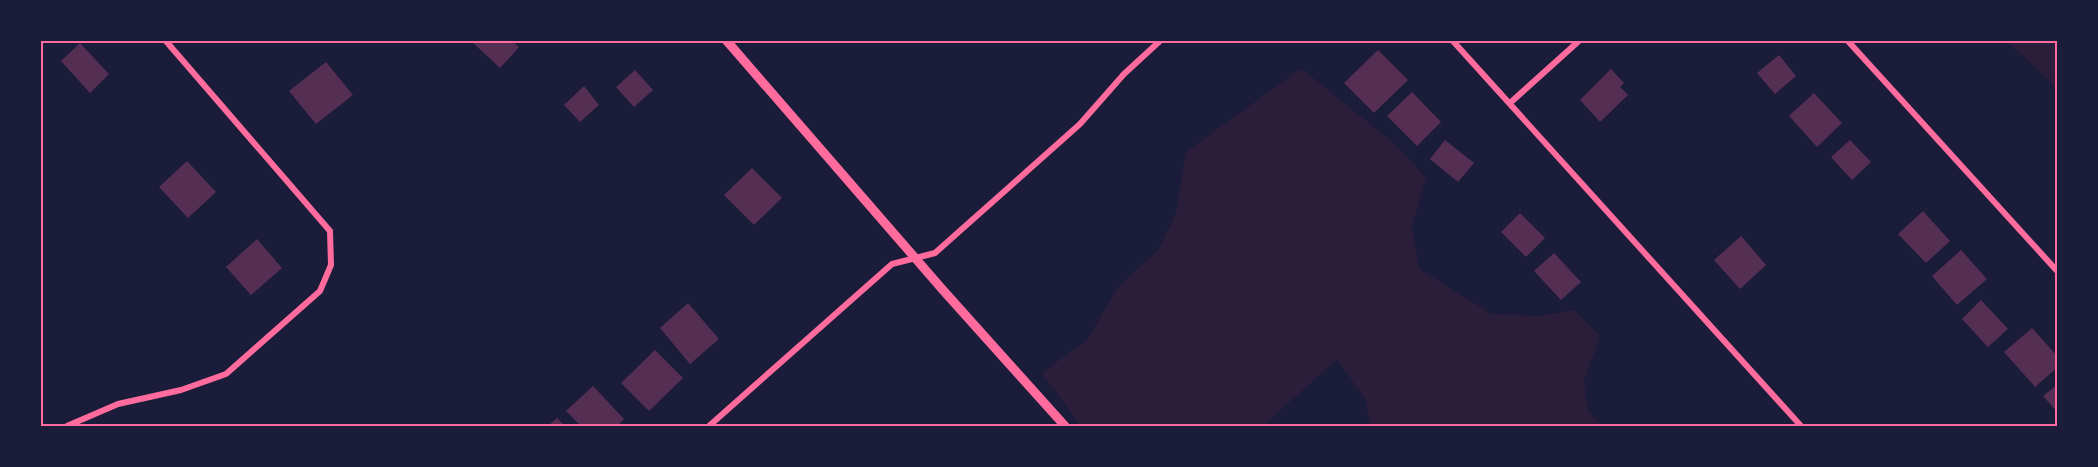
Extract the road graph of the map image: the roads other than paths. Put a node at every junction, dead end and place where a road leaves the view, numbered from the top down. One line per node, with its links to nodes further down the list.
1 (165, 40): 10 (street)
2 (726, 40): 8 (street)
3 (1161, 40): 8 (street)
4 (1452, 40): 7 (street)
5 (1580, 40): 7 (street)
6 (1847, 40): 9 (street)
7 (1510, 103): 13 (street)
8 (915, 257): 11 (street); 12 (street)
9 (2058, 272)
10 (67, 426)
11 (709, 426)
12 (1065, 426)
13 (1801, 426)

